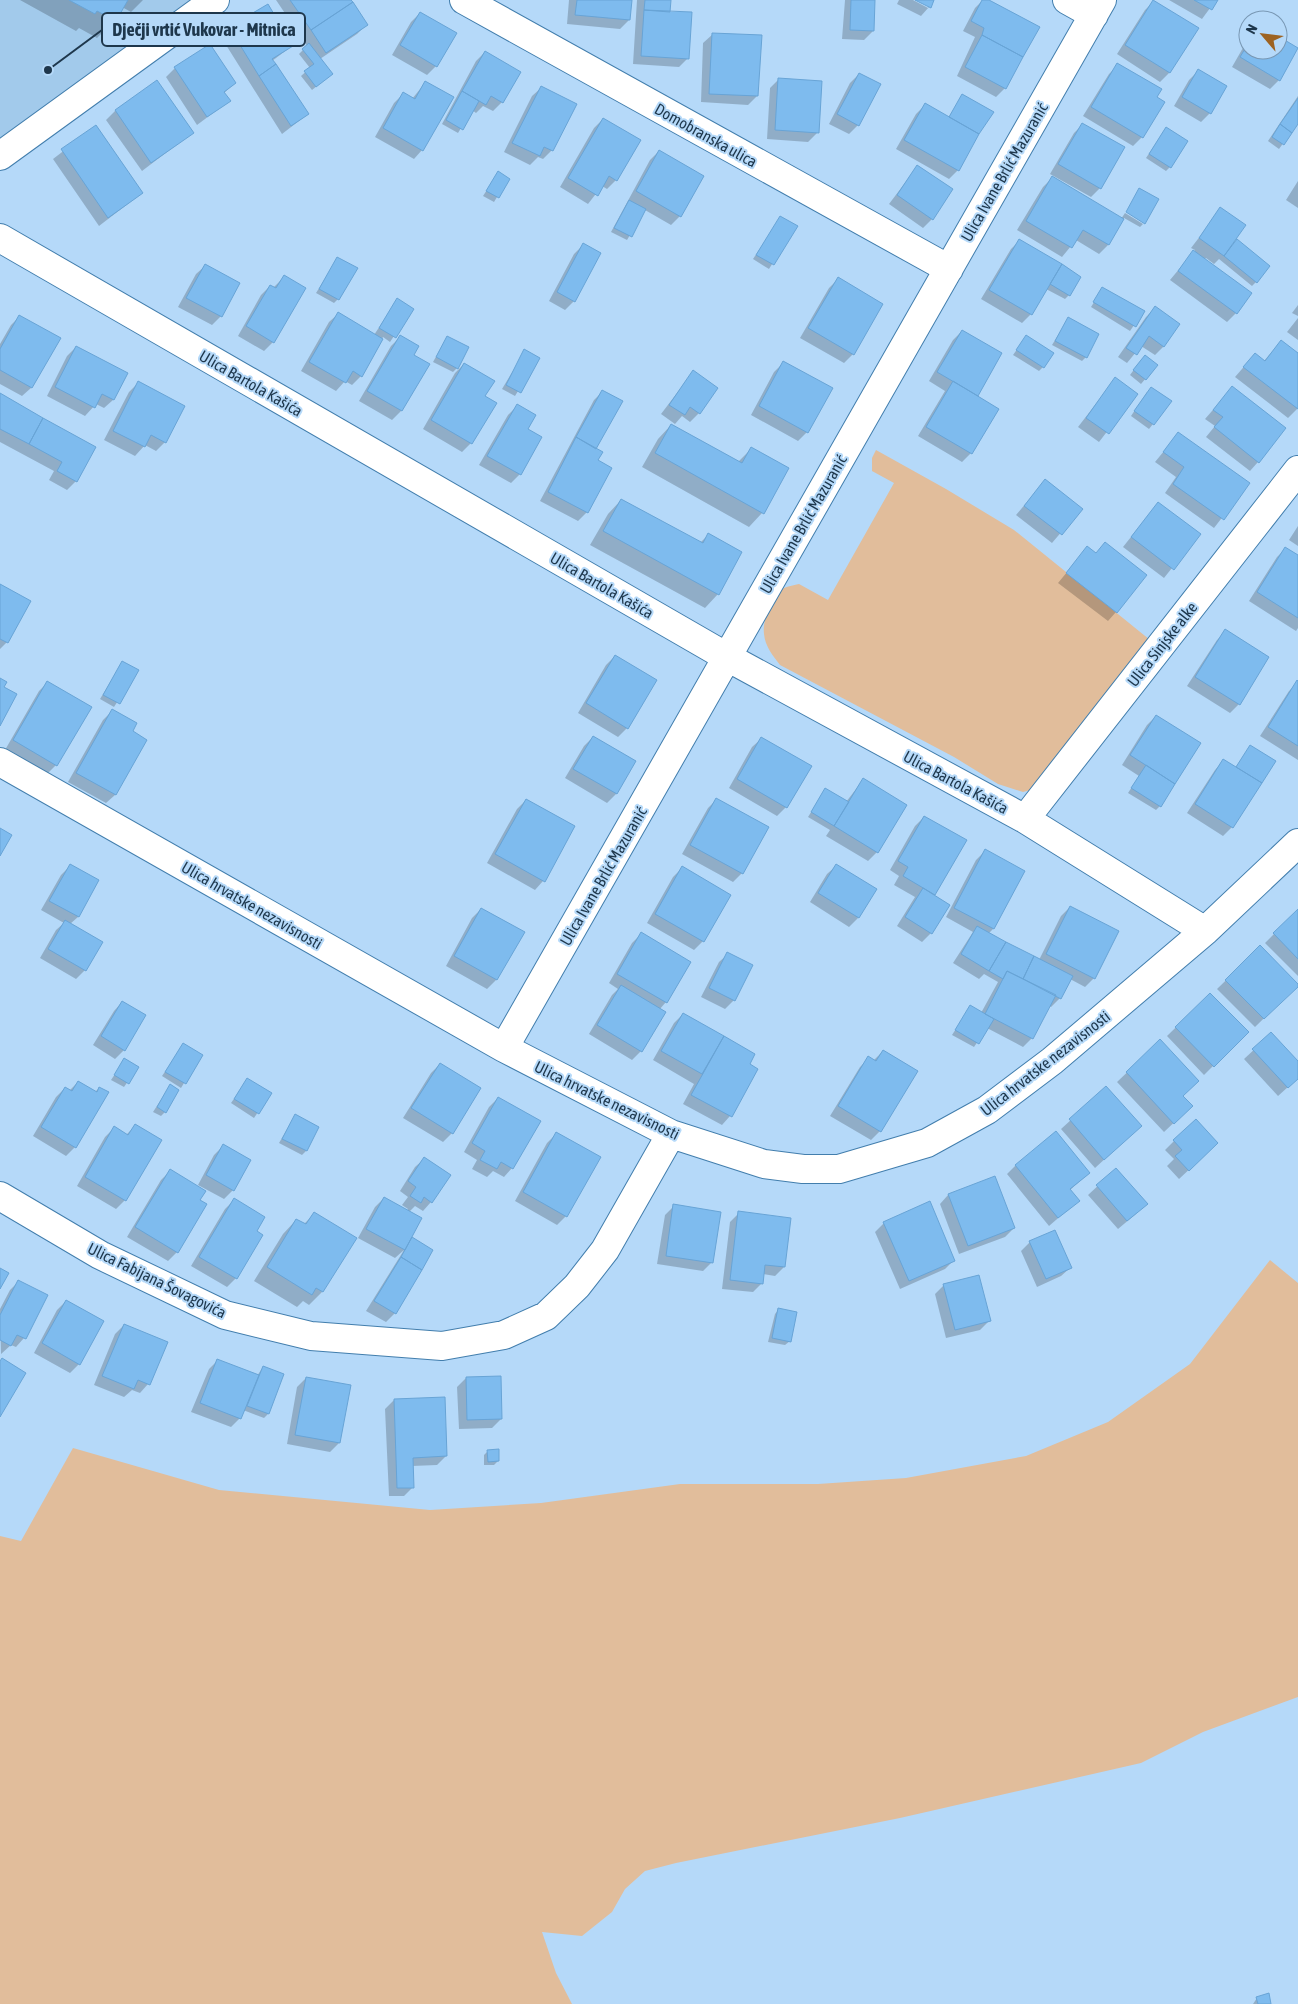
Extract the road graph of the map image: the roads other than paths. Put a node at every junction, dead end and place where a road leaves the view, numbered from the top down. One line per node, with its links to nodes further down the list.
1 (214, 0): 5 (street)
2 (464, 0): 7 (street, Domobranska ulica)
3 (1067, 0): 4 (street)
4 (1098, 8): 7 (street, Ulica Ivane Brlić Mazuranić)
5 (0, 156)
6 (0, 238): 9 (street, Ulica Bartola Kašića)
7 (949, 269): 9 (street, Ulica Ivane Brlić Mazuranić)
8 (1298, 470): 11 (street, Ulica Sinjske alke)
9 (727, 658): 11 (street, Ulica Bartola Kašića); 14 (street, Ulica Ivane Brlić Mazuranić)
10 (0, 762): 14 (street, Ulica hrvatske nezavisnosti)
11 (1025, 819): 13 (street, Ulica Bartola Kašića)
12 (1298, 844): 13 (street, Ulica hrvatske nezavisnosti)
13 (1205, 931): 15 (street, Ulica hrvatske nezavisnosti)
14 (504, 1048): 15 (street, Ulica hrvatske nezavisnosti)
15 (671, 1134): 16 (street, Ulica Fabijana Šovagovića)
16 (0, 1196)

